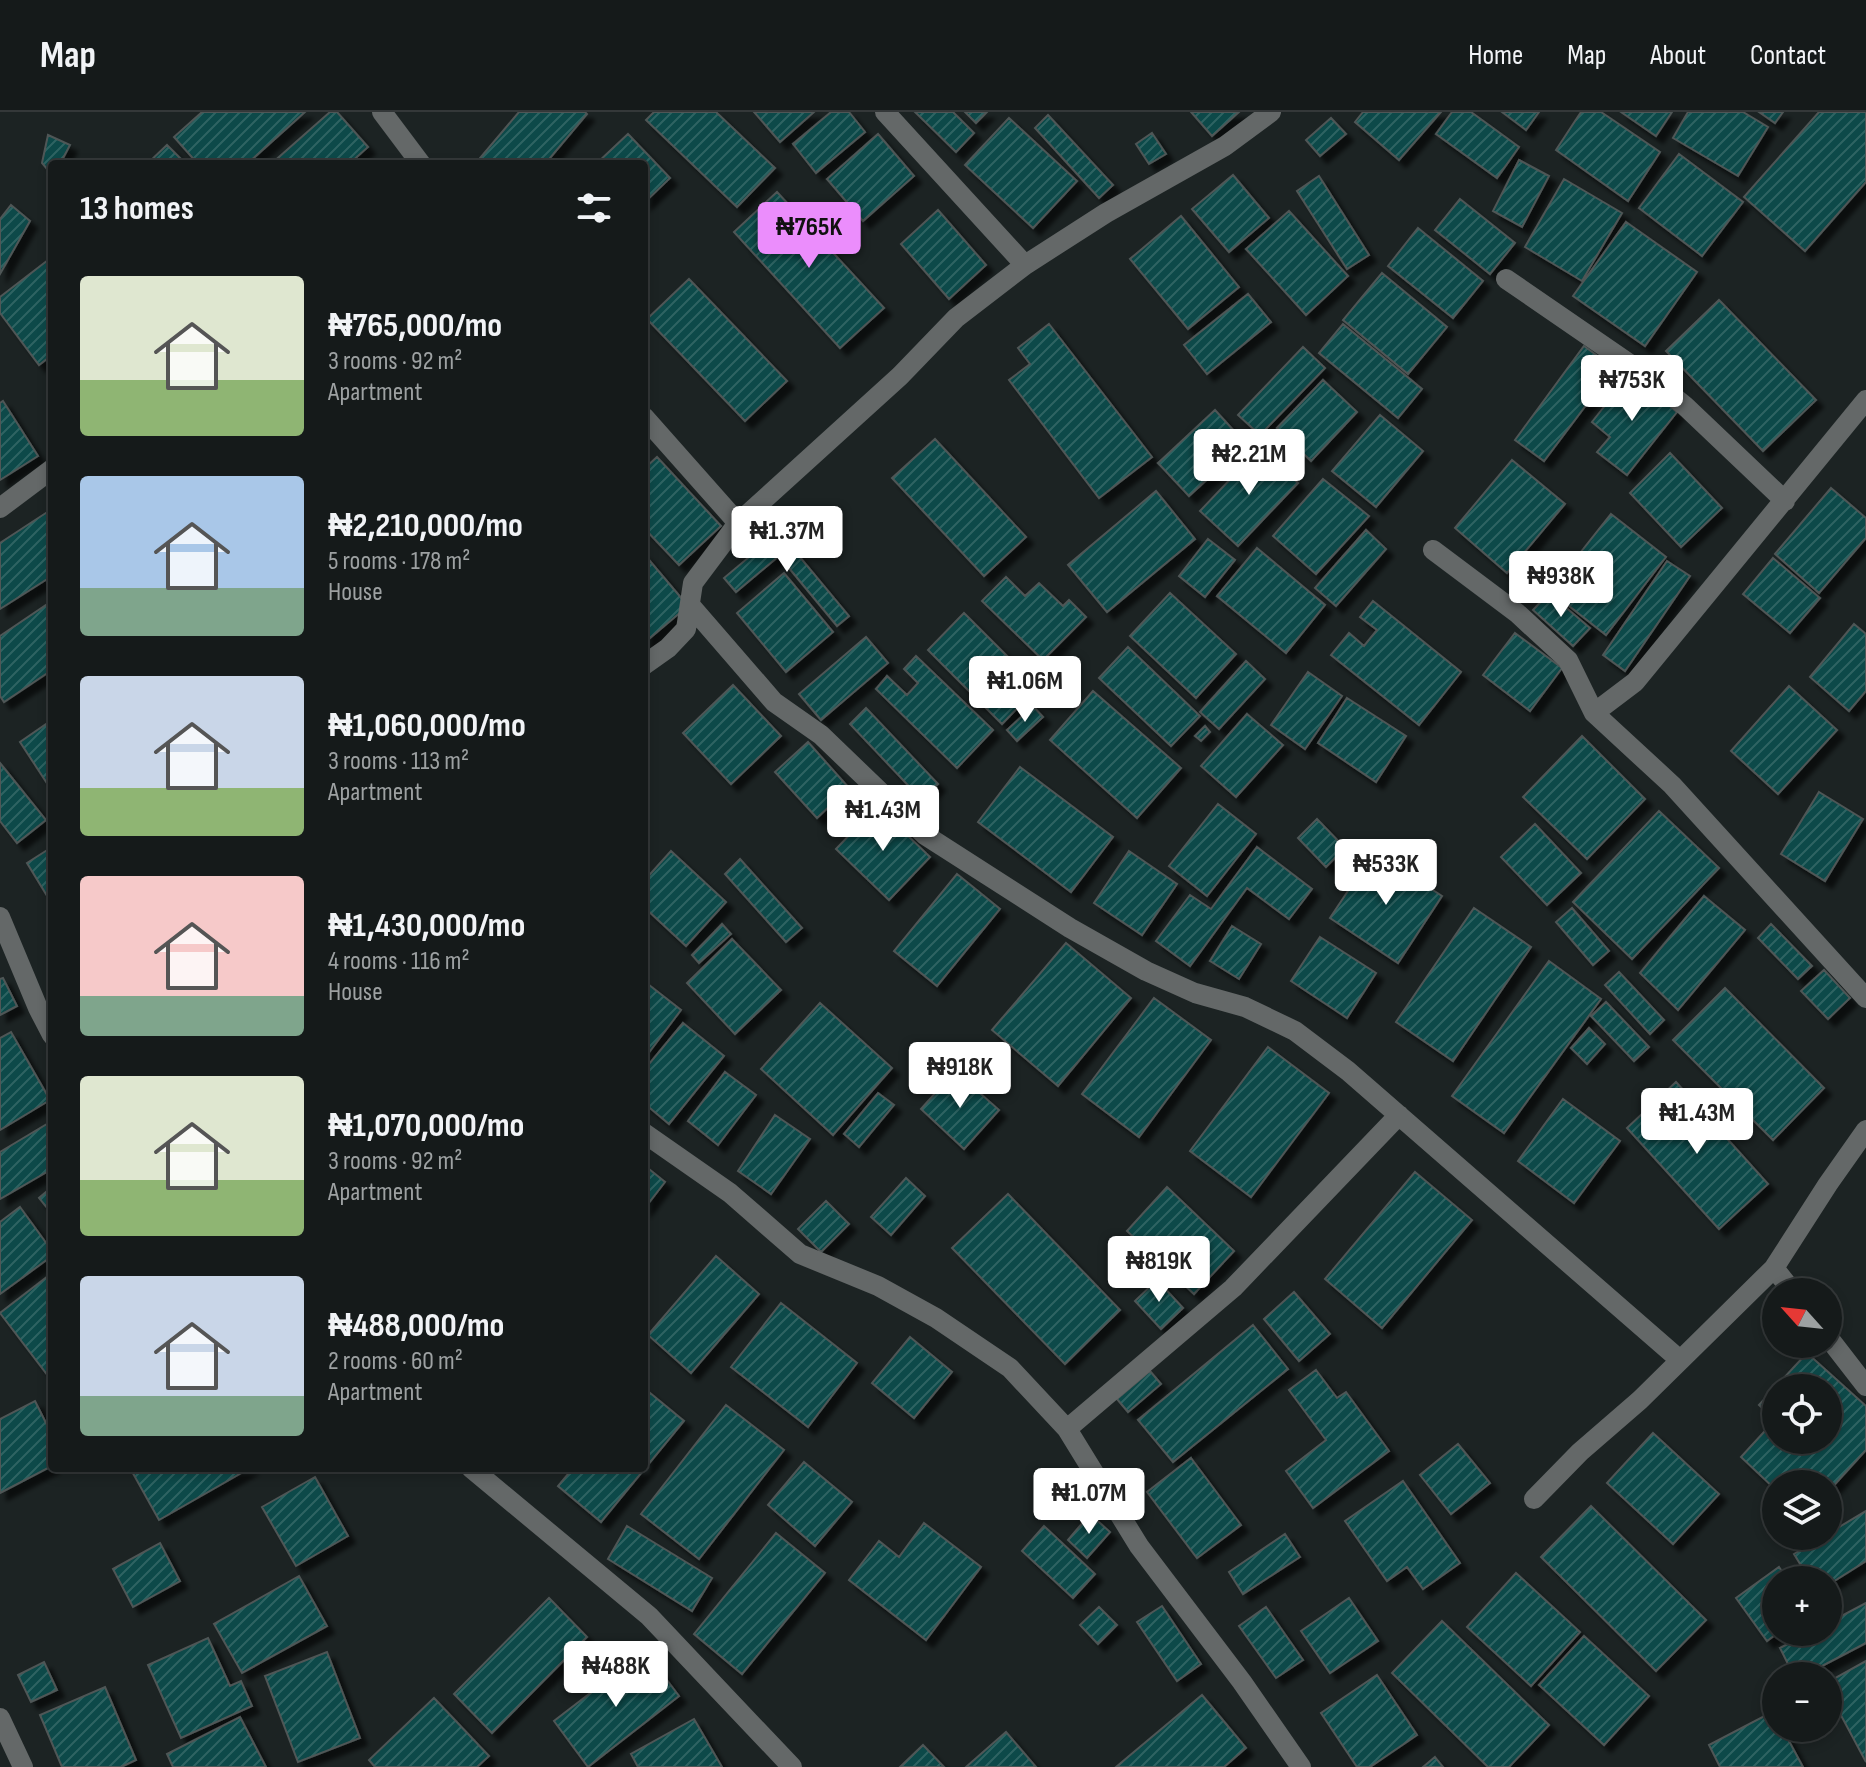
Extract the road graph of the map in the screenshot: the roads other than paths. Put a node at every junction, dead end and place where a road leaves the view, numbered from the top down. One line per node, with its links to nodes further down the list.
1 (382, 112): 4 (street)
2 (885, 112): 5 (street)
3 (1271, 112): 5 (street)
4 (418, 160)
5 (1025, 265): 12 (street)
6 (1506, 279): 10 (street)
7 (1866, 400): 10 (street)
8 (648, 422): 12 (street)
9 (48, 472): 11 (street)
10 (1785, 501): 16 (street)
11 (0, 508)
12 (738, 523): 14 (street)
13 (1433, 550): 16 (street)
14 (690, 605): 15 (street); 20 (street)
15 (648, 662)
16 (1594, 713): 18 (street)
17 (0, 917): 19 (street)
18 (1866, 998)
19 (45, 1003)
20 (1399, 1115): 26 (street); 28 (street)
21 (1866, 1130): 23 (street)
22 (648, 1136): 28 (street)
23 (1774, 1268): 24 (street); 26 (street)
24 (1782, 1278)
25 (1842, 1355): 27 (street)
26 (1680, 1360): 30 (street)
27 (1866, 1386)
28 (1067, 1429): 34 (street)
29 (476, 1472): 33 (street)
30 (1534, 1499)
31 (0, 1718): 32 (street)
32 (23, 1767)
33 (792, 1767)
34 (1301, 1767)

